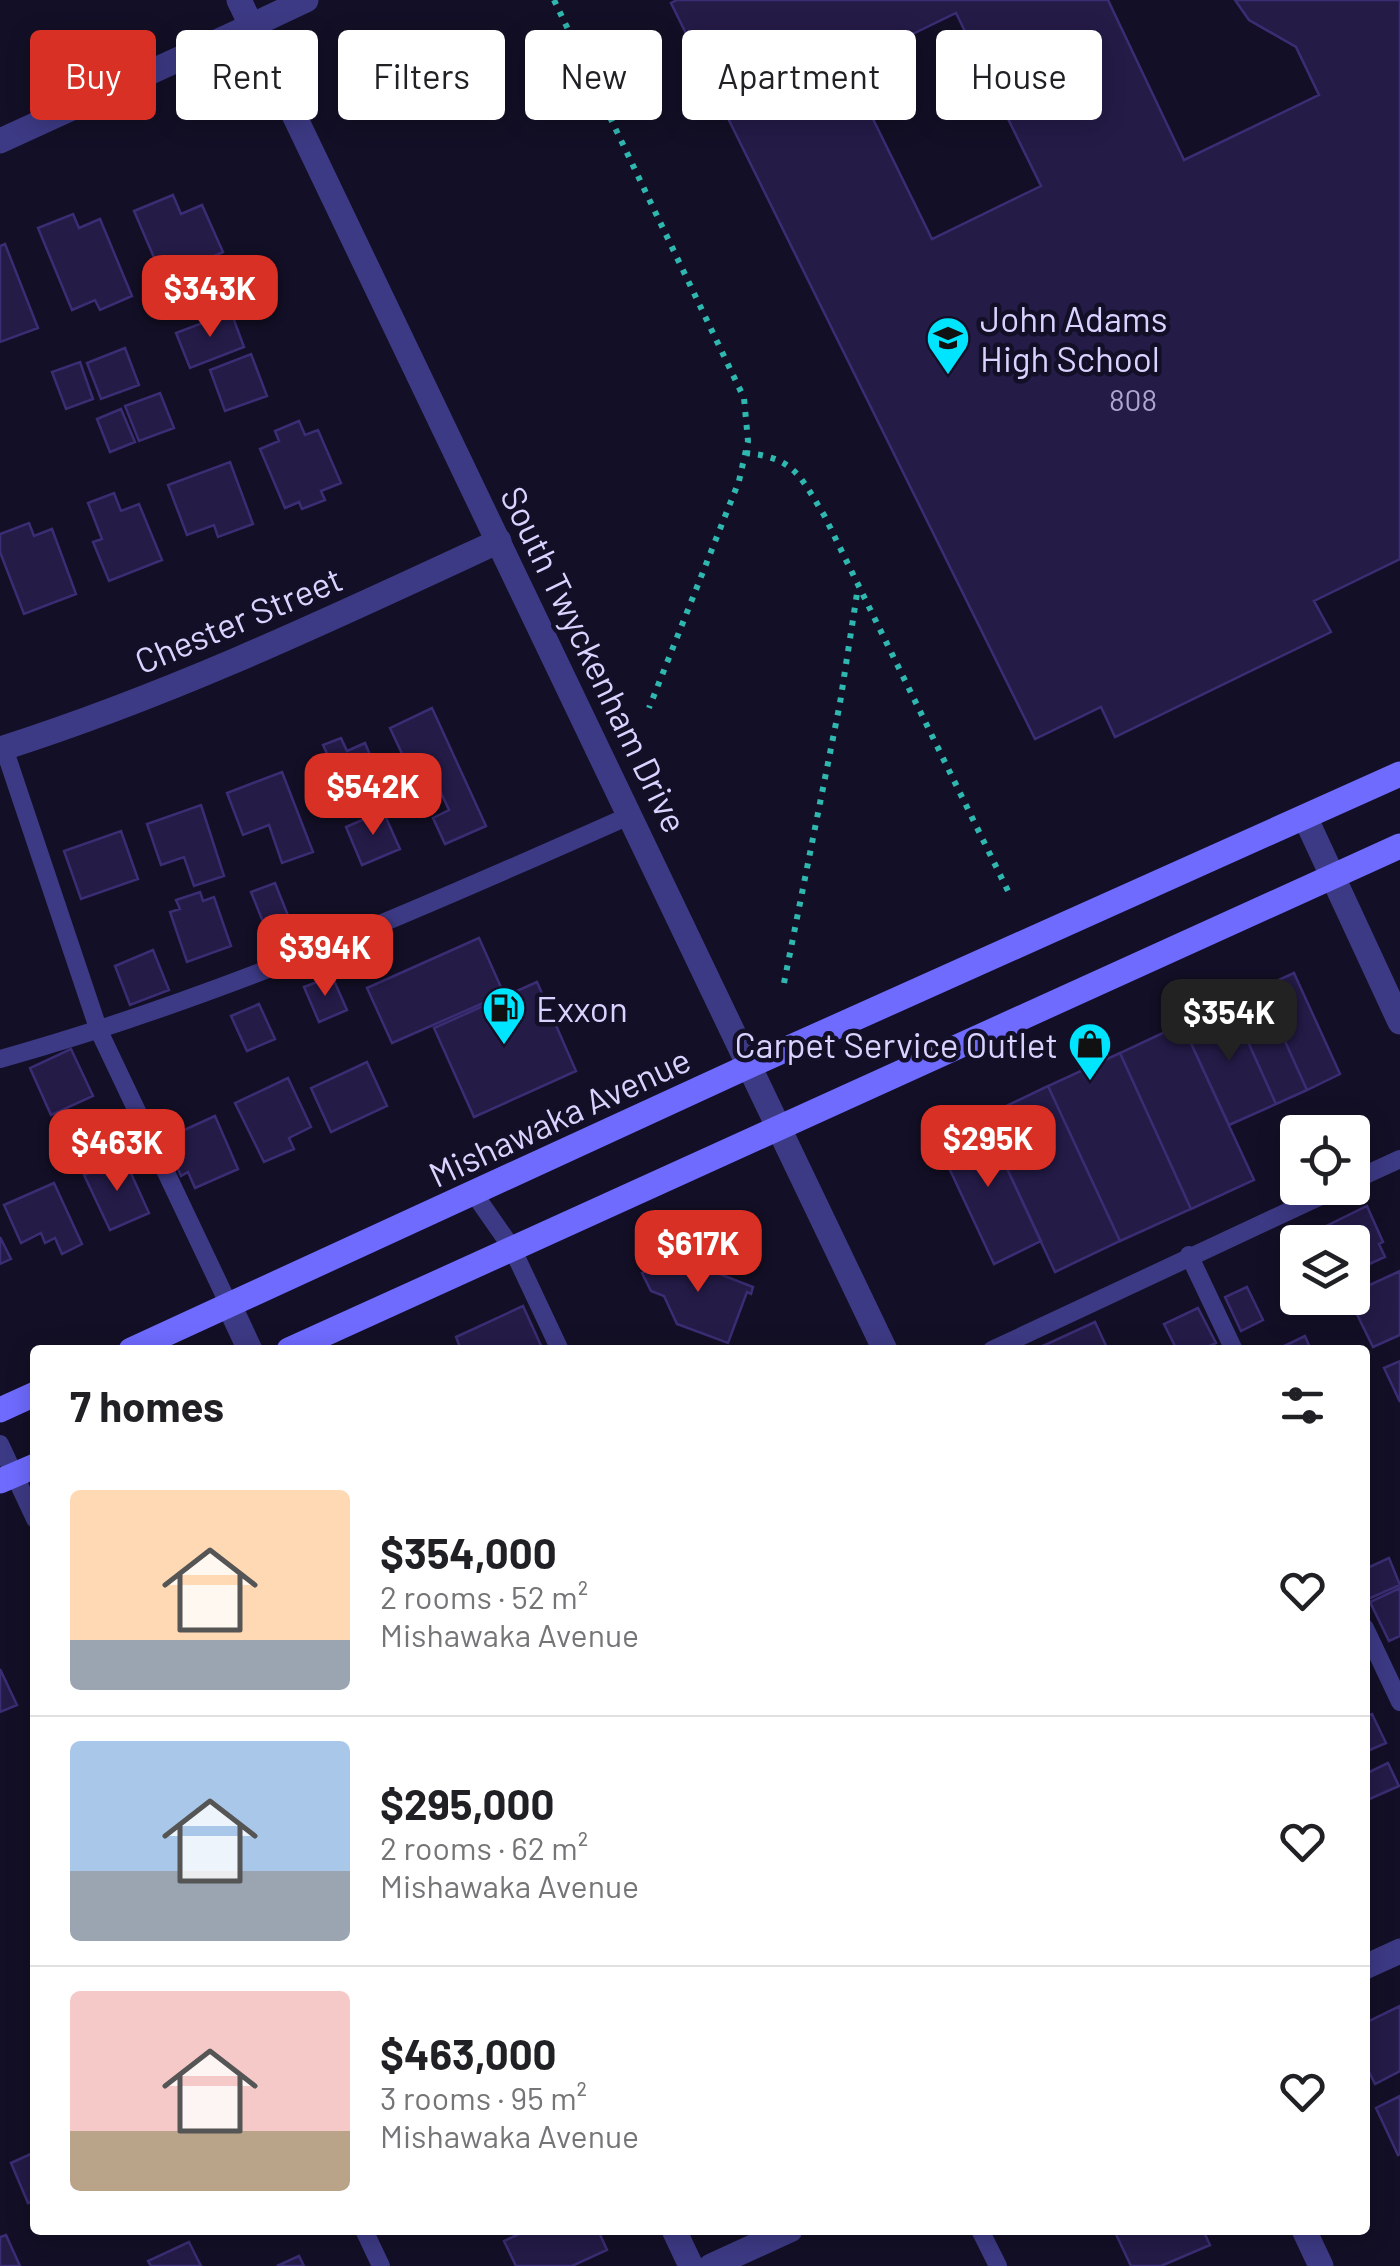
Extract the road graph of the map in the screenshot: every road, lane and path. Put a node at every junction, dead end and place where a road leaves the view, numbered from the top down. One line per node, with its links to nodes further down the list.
1 (239, 0): 4 (street, South Twyckenham Drive)
2 (306, 0): 4 (street)
3 (554, 0): 6 (path)
4 (251, 26): 5 (street); 7 (street, South Twyckenham Drive)
5 (0, 140)
6 (745, 453): 8 (path); 9 (path)
7 (498, 540): 10 (street, Chester Street); 12 (street, South Twyckenham Drive)
8 (859, 586): 16 (path); 17 (path)
9 (649, 708)
10 (2, 748): 19 (lane)
11 (1400, 774): 13 (main road, Mishawaka Avenue)
12 (631, 815): 19 (lane); 21 (street, South Twyckenham Drive)
13 (1304, 818): 15 (street); 21 (main road, Mishawaka Avenue)
14 (1400, 846): 15 (main road)
15 (1332, 877): 18 (street); 22 (main road)
16 (1008, 891)
17 (784, 982)
18 (1400, 1022)
19 (99, 1031): 20 (lane); 29 (lane)
20 (0, 1058)
21 (751, 1065): 22 (street, South Twyckenham Drive); 25 (main road, Mishawaka Avenue)
22 (780, 1127): 27 (main road); 34 (street, South Twyckenham Drive)
23 (1400, 1159): 24 (lane)
24 (1370, 1173)
25 (475, 1194): 27 (lane); 29 (main road, Mishawaka Avenue)
26 (1300, 1205): 28 (lane)
27 (512, 1248): 32 (main road); 33 (lane)
28 (1189, 1255): 35 (lane); 36 (lane)
29 (229, 1306): 30 (main road, Mishawaka Avenue); 31 (street)
30 (142, 1345)
31 (248, 1345)
32 (301, 1345)
33 (558, 1345)
34 (883, 1345)
35 (1002, 1345)
36 (1232, 1345)
37 (30, 1396): 38 (main road)
38 (0, 1410)
39 (0, 1444): 40 (lane)
40 (16, 1474): 41 (lane)
41 (30, 1507)
42 (1370, 1639): 43 (lane)
43 (1400, 1702)
44 (1400, 1951): 45 (street)
45 (1370, 1965)
46 (366, 2235): 51 (lane)
47 (676, 2235): 52 (street)
48 (779, 2235): 53 (street)
49 (982, 2235): 54 (lane)
50 (1306, 2235): 55 (street)
51 (381, 2266)
52 (690, 2266)
53 (712, 2266)
54 (998, 2266)
55 (1321, 2266)

